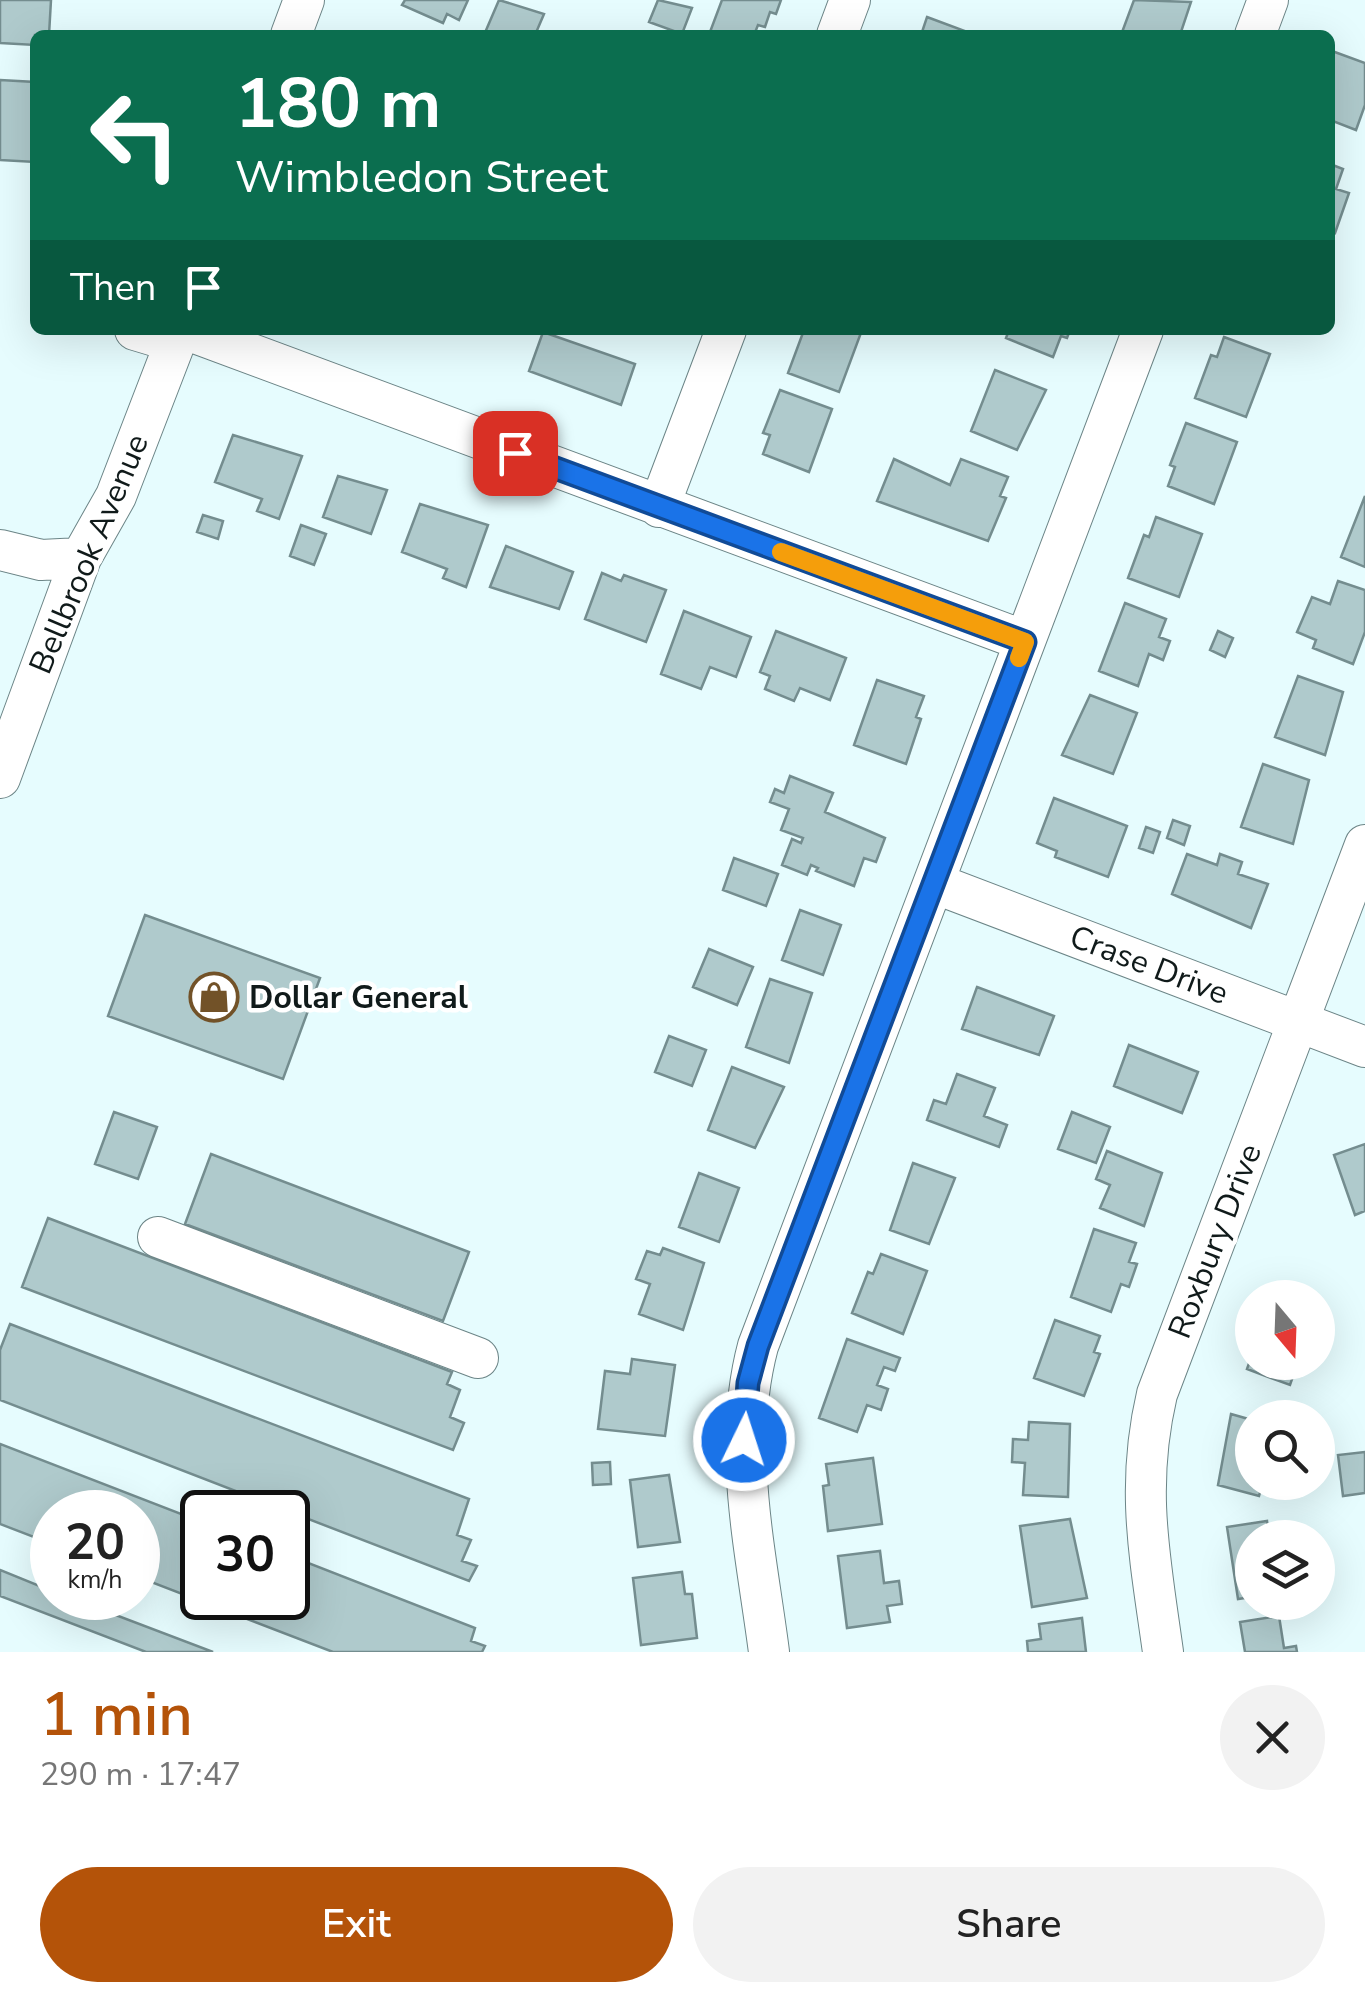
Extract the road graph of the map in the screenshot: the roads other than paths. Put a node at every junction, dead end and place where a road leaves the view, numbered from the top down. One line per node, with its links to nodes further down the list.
1 (304, 0): 4 (street)
2 (850, 0): 5 (street)
3 (1268, 0): 6 (street)
4 (293, 30)
5 (839, 30)
6 (1257, 30)
7 (181, 335): 13 (street, Bellbrook Avenue)
8 (184, 335): 11 (street)
9 (724, 335): 11 (street)
10 (1141, 335): 14 (street)
11 (659, 507): 14 (street)
12 (0, 550): 13 (street)
13 (81, 558): 15 (street, Bellbrook Avenue)
14 (1025, 642): 17 (street)
15 (0, 778)
16 (1365, 845): 18 (street, Roxbury Drive)
17 (934, 883): 18 (street, Crase Drive); 22 (street)
18 (1298, 1022): 19 (street, Crase Drive); 23 (street, Roxbury Drive)
19 (1365, 1047)
20 (158, 1237): 21 (street)
21 (478, 1358)
22 (769, 1652)
23 (1163, 1652)

